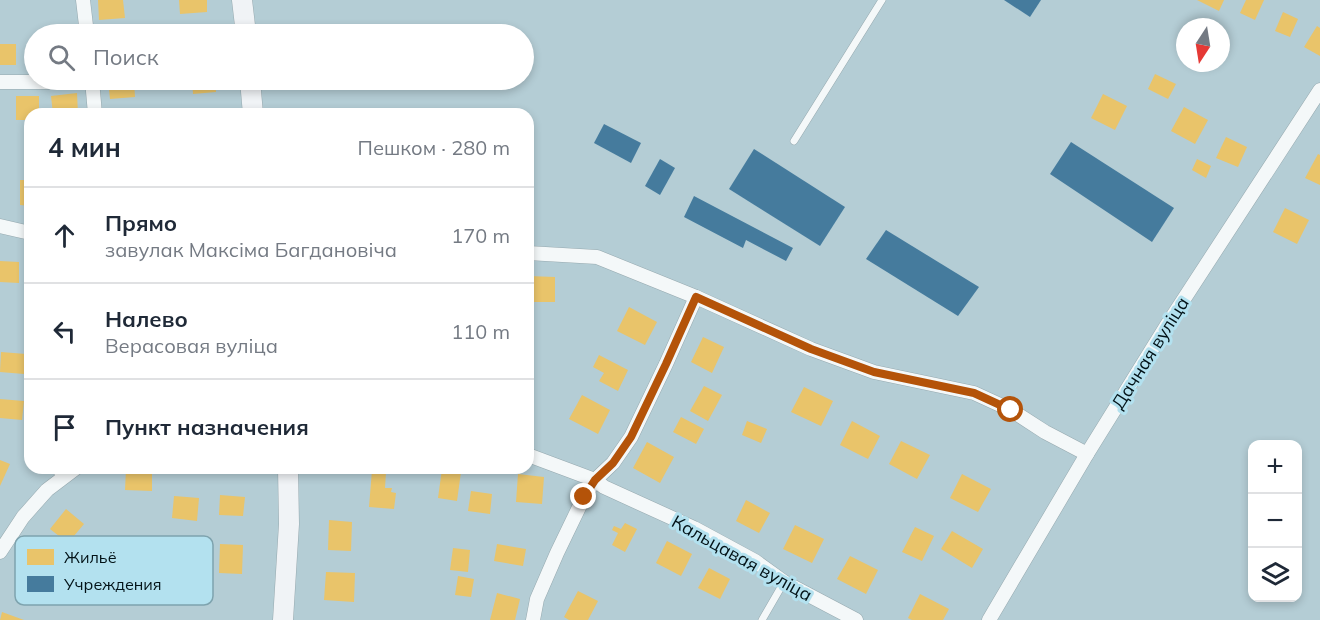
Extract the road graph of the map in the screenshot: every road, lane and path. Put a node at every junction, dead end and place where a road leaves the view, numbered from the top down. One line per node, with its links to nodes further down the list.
1 (83, 0): 4 (street)
2 (242, 0): 5 (street)
3 (882, 0): 13 (lane)
4 (86, 24)
5 (245, 24)
6 (0, 82): 7 (street)
7 (24, 82)
8 (93, 90): 11 (street)
9 (251, 90): 12 (street)
10 (1320, 90): 18 (street, Дачная вуліца)
11 (94, 108)
12 (253, 108)
13 (794, 141)
14 (0, 226): 15 (street)
15 (24, 232)
16 (534, 253): 17 (street)
17 (696, 297): 18 (street); 22 (street)
18 (1087, 454): 29 (street, Дачная вуліца)
19 (534, 457): 22 (street, Кальцавая вуліца)
20 (57, 474): 23 (street)
21 (288, 474): 25 (street)
22 (595, 480): 24 (street, Кальцавая вуліца); 26 (street)
23 (0, 552)
24 (784, 582): 27 (lane); 28 (street, Кальцавая вуліца)
25 (283, 620)
26 (533, 620)
27 (762, 620)
28 (856, 620)
29 (989, 620)

